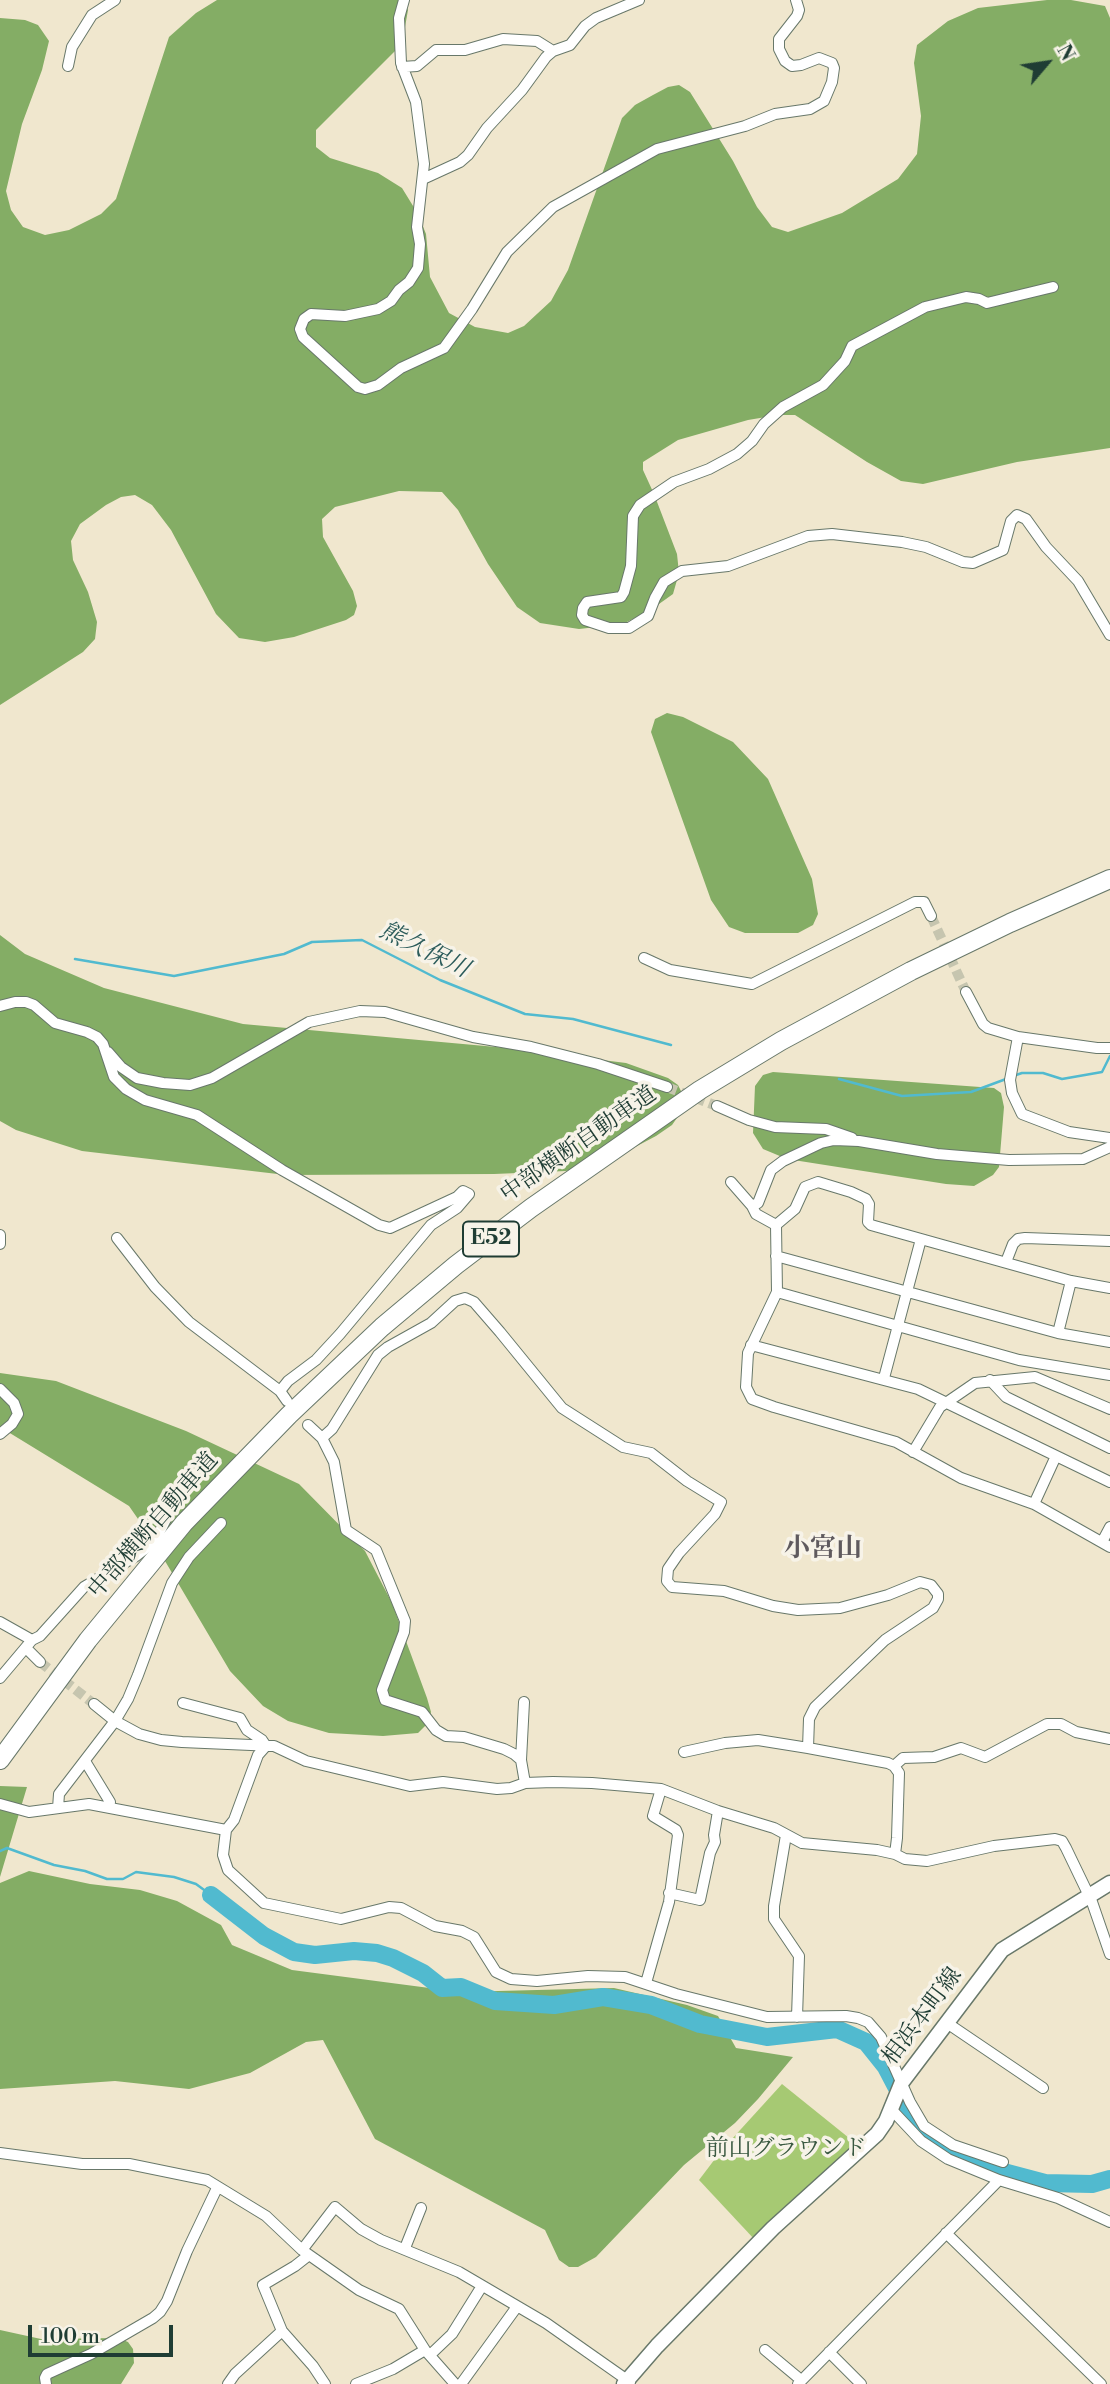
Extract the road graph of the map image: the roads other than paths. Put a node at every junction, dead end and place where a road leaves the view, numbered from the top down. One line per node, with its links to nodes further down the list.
1 (115, 0): 6 (street)
2 (404, 0): 7 (street)
3 (639, 0): 5 (street)
4 (796, 0): 8 (street)
5 (553, 51): 7 (street); 8 (street)
6 (68, 66)
7 (402, 67): 8 (street)
8 (423, 179)
9 (1053, 287): 10 (street)
10 (1110, 635)
11 (1110, 878): 74 (highway, 中部横断自動車道 / E52)
12 (931, 916): 13 (street)
13 (644, 958)
14 (966, 992): 16 (street)
15 (0, 1006): 17 (street)
16 (1018, 1037): 18 (street); 21 (street)
17 (103, 1044): 19 (street); 46 (street)
18 (1110, 1048)
19 (667, 1087)
20 (717, 1106): 22 (street)
21 (1110, 1139)
22 (859, 1141): 23 (street); 25 (street)
23 (1110, 1147)
24 (731, 1182): 25 (street)
25 (752, 1206): 26 (street)
26 (776, 1225): 29 (street); 32 (street)
27 (0, 1235): 31 (street)
28 (117, 1238): 46 (street)
29 (921, 1239): 33 (street); 37 (street)
30 (1110, 1241): 33 (street)
31 (0, 1244)
32 (776, 1256): 36 (street); 37 (street)
33 (1006, 1262): 34 (street)
34 (1071, 1280): 35 (street); 39 (street)
35 (1110, 1288)
36 (776, 1292): 38 (street); 41 (street)
37 (908, 1292): 38 (street); 39 (street)
38 (899, 1325): 42 (street); 43 (street)
39 (1058, 1333): 40 (street)
40 (1110, 1342)
41 (751, 1345): 43 (street); 54 (street)
42 (1110, 1375)
43 (884, 1378): 48 (street)
44 (990, 1380): 48 (street); 49 (street); 53 (street)
45 (0, 1389): 51 (street)
46 (280, 1391): 47 (street)
47 (287, 1401)
48 (946, 1402): 54 (street); 55 (street)
49 (1110, 1409)
50 (309, 1425): 52 (street)
51 (0, 1434)
52 (322, 1438): 72 (street); 75 (street)
53 (1110, 1448)
54 (913, 1452): 58 (street)
55 (1056, 1456): 57 (street); 58 (street)
56 (189, 1482): 63 (street)
57 (1110, 1482)
58 (1034, 1504): 61 (street)
59 (221, 1523): 69 (street)
60 (1110, 1527): 61 (street)
61 (1106, 1545)
62 (0, 1622): 63 (street)
63 (29, 1644): 64 (street); 65 (street)
64 (40, 1662)
65 (0, 1678)
66 (524, 1702): 75 (street)
67 (183, 1703): 71 (street)
68 (94, 1704): 69 (street)
69 (115, 1721): 71 (street); 76 (street)
70 (1110, 1739): 77 (street)
71 (266, 1746): 78 (street); 84 (street)
72 (808, 1748): 73 (street); 77 (street)
73 (684, 1752)
74 (0, 1760)
75 (521, 1760): 78 (street)
76 (85, 1761): 81 (street); 82 (street)
77 (894, 1766): 86 (street)
78 (524, 1783): 79 (street)
79 (661, 1789): 83 (street); 88 (street)
80 (0, 1804): 82 (street)
81 (108, 1807): 82 (street); 84 (street)
82 (58, 1808)
83 (718, 1811): 85 (street); 88 (street)
84 (226, 1830): 91 (street)
85 (786, 1835): 86 (street); 92 (street)
86 (895, 1854): 89 (street)
87 (1110, 1884): 89 (main road, 相浜本町線)
88 (669, 1893): 91 (street)
89 (1089, 1896): 90 (street); 93 (main road, 相浜本町線)
90 (1110, 1954)
91 (646, 1983): 92 (street)
92 (797, 2017): 95 (street)
93 (947, 2023): 94 (street); 95 (main road, 相浜本町線)
94 (1043, 2088)
95 (897, 2094): 97 (street); 98 (street); 113 (main road, 相浜本町線)
96 (0, 2153): 99 (street)
97 (1003, 2162)
98 (999, 2180): 101 (street); 102 (street)
99 (218, 2188): 104 (street); 114 (street)
100 (421, 2208): 103 (street)
101 (1110, 2221)
102 (946, 2232): 109 (street); 120 (street)
103 (405, 2248): 104 (street); 105 (street)
104 (305, 2253): 107 (street); 110 (street)
105 (482, 2286): 106 (street); 110 (street)
106 (516, 2308): 113 (street); 118 (street)
107 (282, 2330): 115 (street); 116 (street)
108 (765, 2350): 111 (street)
109 (829, 2352): 111 (street); 119 (street)
110 (428, 2353): 112 (street); 117 (street)
111 (799, 2382)
112 (359, 2383)
113 (628, 2383)
114 (46, 2384)
115 (228, 2384)
116 (324, 2384)
117 (455, 2384)
118 (461, 2384)
119 (861, 2384)
120 (1101, 2384)

